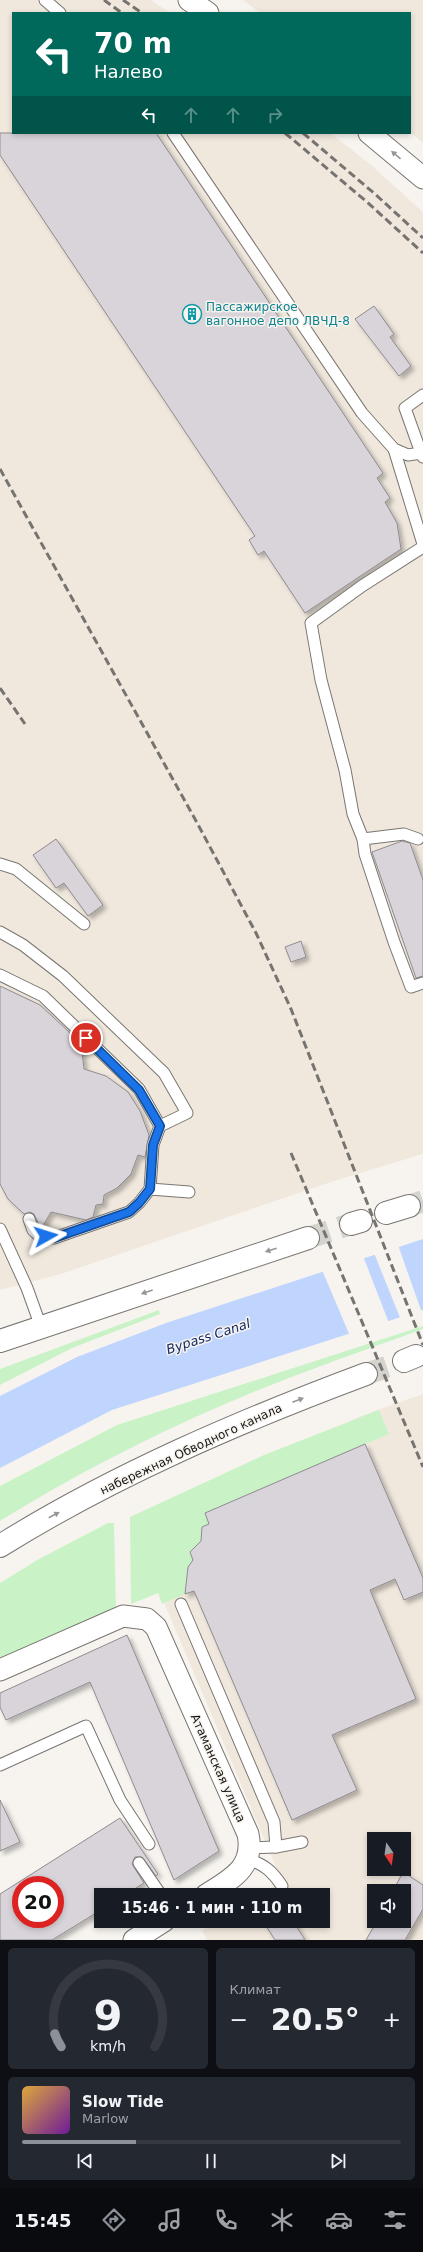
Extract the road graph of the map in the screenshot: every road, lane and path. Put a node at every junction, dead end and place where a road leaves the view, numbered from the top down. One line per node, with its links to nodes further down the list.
1 (45, 0): 3 (lane)
2 (189, 0): 4 (street)
3 (59, 12)
4 (207, 12)
5 (174, 134): 9 (lane)
6 (370, 134): 7 (street, one-way to 6)
7 (423, 178)
8 (423, 395): 10 (lane)
9 (394, 449): 10 (lane); 11 (lane)
10 (422, 455)
11 (423, 544)
12 (423, 547): 13 (lane)
13 (363, 839): 14 (lane); 19 (lane)
14 (418, 839)
15 (0, 864): 16 (lane)
16 (84, 924)
17 (0, 932): 20 (lane)
18 (0, 975): 20 (lane)
19 (423, 983)
20 (160, 1126): 21 (lane)
21 (150, 1189): 22 (lane); 25 (lane)
22 (189, 1192)
23 (408, 1206): 24 (main road)
24 (386, 1213)
25 (29, 1219)
26 (0, 1230): 28 (lane)
27 (308, 1238): 28 (main road, one-way to 28)
28 (41, 1327): 29 (main road)
29 (0, 1341)
30 (366, 1374): 31 (main road, набережная Обводного канала, one-way to 30)
31 (0, 1546)
32 (181, 1604): 37 (lane)
33 (0, 1670): 38 (street, Атаманская улица)
34 (1, 1761): 36 (lane)
35 (302, 1842): 37 (lane)
36 (150, 1844)
37 (276, 1847): 38 (lane)
38 (249, 1854): 40 (lane); 42 (street)
39 (139, 1863): 41 (lane)
40 (282, 1886)
41 (156, 1888)
42 (229, 1888)
43 (153, 1928): 44 (street)
44 (134, 1940)

